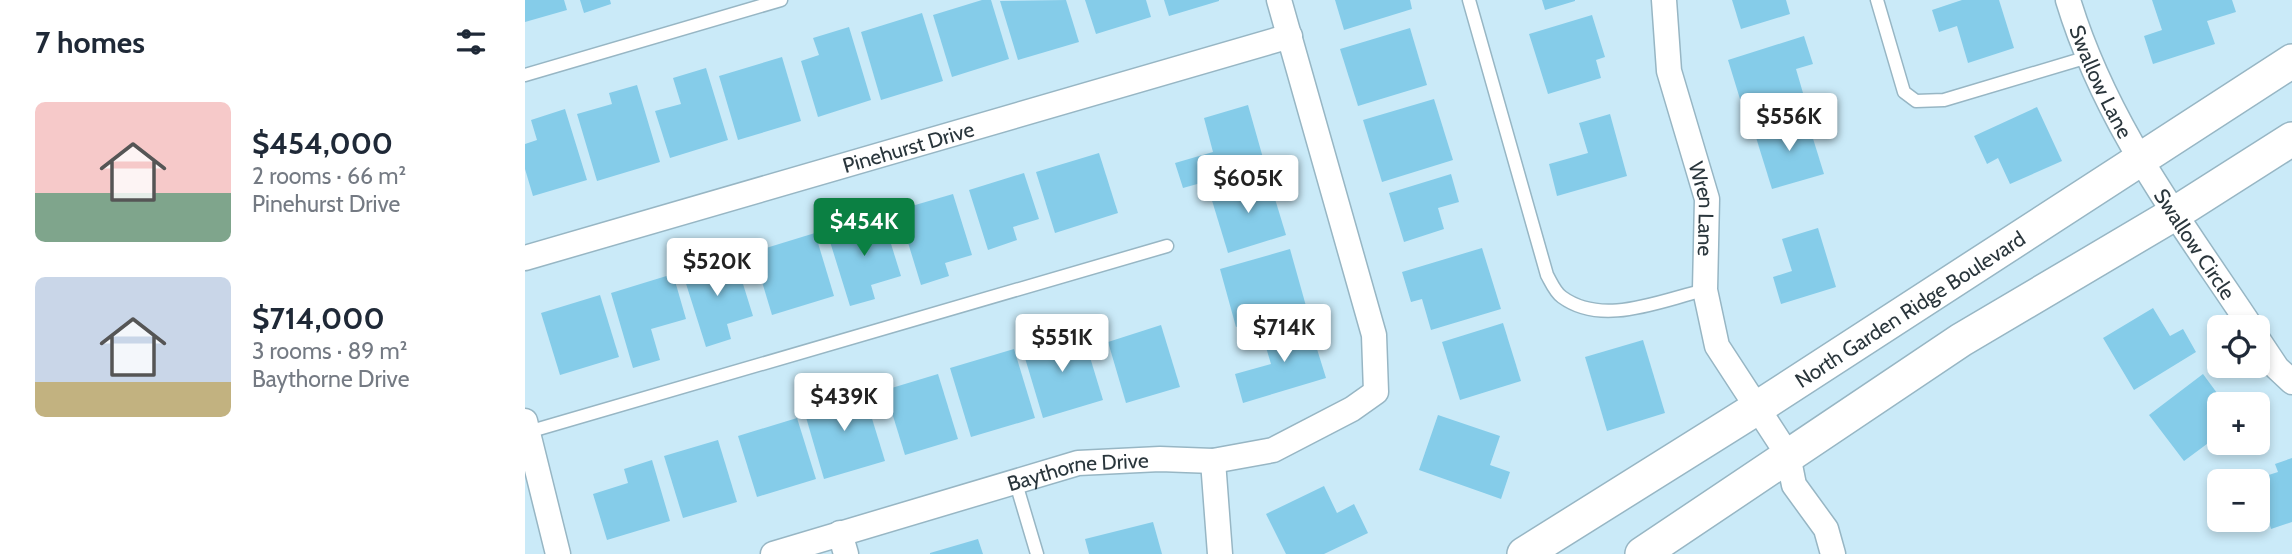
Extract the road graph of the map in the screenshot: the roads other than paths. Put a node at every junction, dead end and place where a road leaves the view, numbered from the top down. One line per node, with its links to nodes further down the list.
1 (781, 0): 10 (lane)
2 (1279, 0): 7 (street)
3 (1469, 0): 16 (lane)
4 (1664, 0): 16 (street, Wren Lane)
5 (1877, 0): 8 (lane)
6 (2069, 0): 8 (street, Swallow Lane)
7 (1290, 36): 15 (street, Pinehurst Drive); 23 (street, Baythorne Drive)
8 (2088, 57): 12 (street, Swallow Lane)
9 (2292, 61): 12 (main road, North Garden Ridge Boulevard)
10 (525, 75)
11 (2292, 139): 13 (main road)
12 (2139, 160): 13 (street, Swallow Circle); 20 (main road, North Garden Ridge Boulevard)
13 (2174, 214): 17 (street, Swallow Circle); 22 (main road)
14 (1167, 246): 21 (lane)
15 (525, 258)
16 (1705, 290): 20 (street, Wren Lane)
17 (2243, 315)
18 (2270, 358): 19 (street)
19 (2292, 382)
20 (1757, 408): 22 (street, Wren Lane); 30 (main road, North Garden Ridge Boulevard)
21 (527, 426): 26 (street)
22 (1788, 455): 31 (main road); 32 (street, Wren Lane)
23 (1213, 461): 24 (street, Baythorne Drive); 29 (street)
24 (1015, 480): 25 (street, Baythorne Drive); 28 (lane)
25 (843, 544): 27 (street, Baythorne Drive)
26 (558, 554)
27 (772, 554)
28 (1037, 554)
29 (1220, 554)
30 (1524, 554)
31 (1642, 554)
32 (1833, 554)

